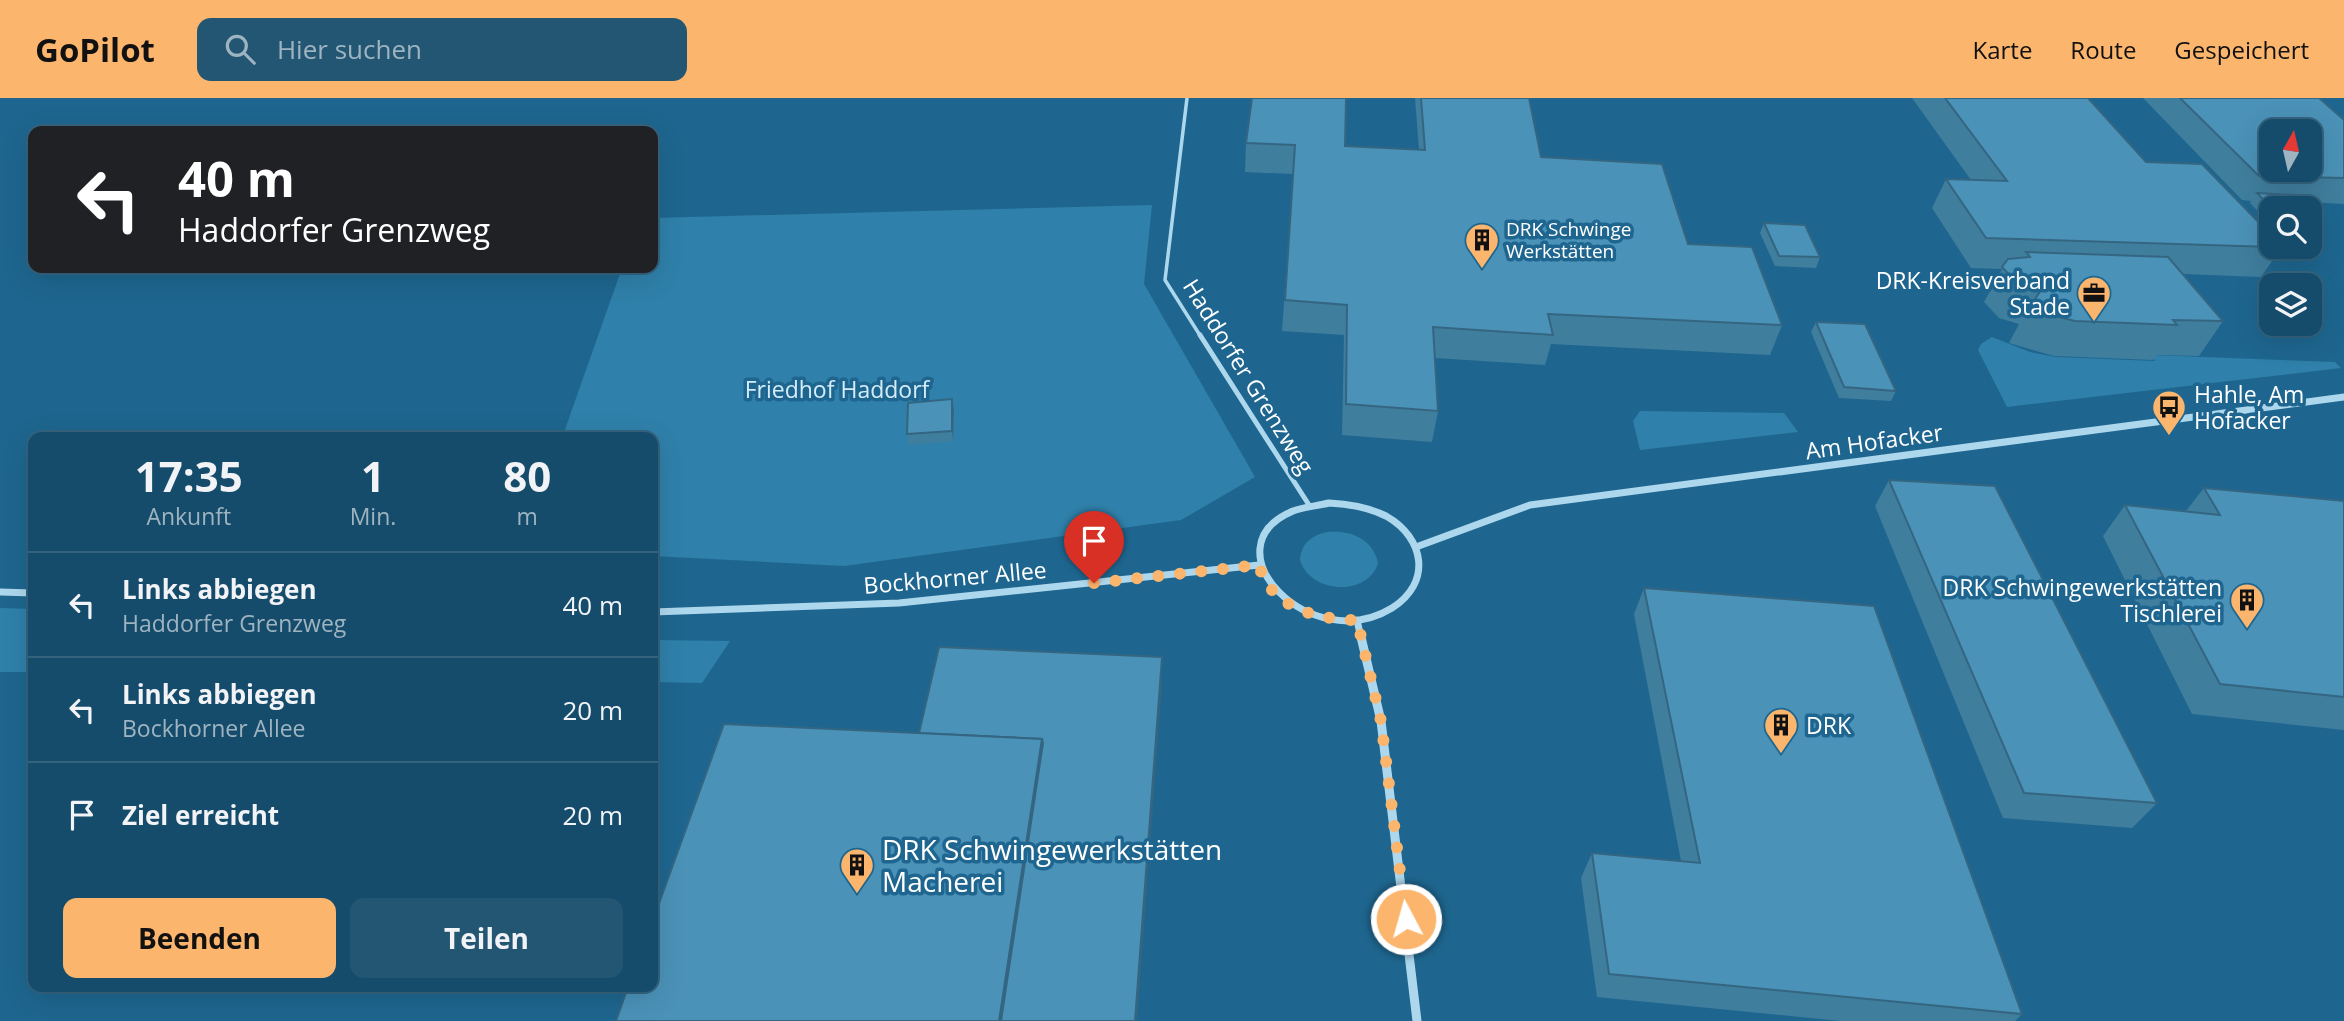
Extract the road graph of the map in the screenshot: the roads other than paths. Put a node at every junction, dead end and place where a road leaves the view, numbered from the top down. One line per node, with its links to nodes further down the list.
1 (1186, 98): 3 (lane, Haddorfer Grenzweg)
2 (2344, 397): 4 (street, Am Hofacker)
3 (1309, 505): 4 (street, Haddorfer Grenzweg); 5 (street, Haddorfer Grenzweg)
4 (1416, 547): 9 (street)
5 (1259, 565): 8 (street, Bockhorner Allee); 9 (street)
6 (0, 592): 7 (street)
7 (28, 593)
8 (658, 612)
9 (1357, 620): 10 (street)
10 (1417, 1021)

